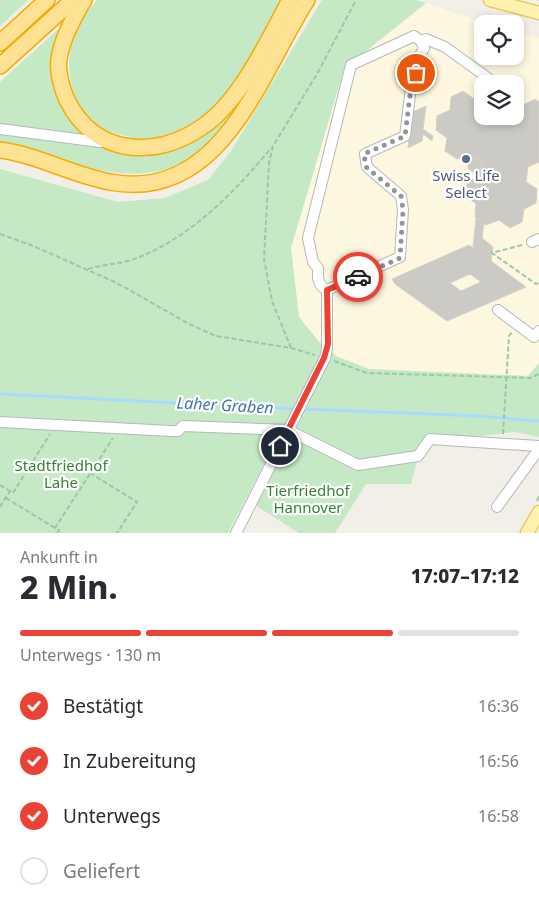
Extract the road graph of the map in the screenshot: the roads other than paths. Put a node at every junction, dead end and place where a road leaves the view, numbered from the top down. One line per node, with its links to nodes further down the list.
1 (47, 0): 9 (highway)
2 (72, 0): 10 (highway)
3 (84, 0): 13 (highway)
4 (290, 0): 13 (highway)
5 (307, 0): 14 (highway)
6 (490, 0): 7 (main road)
7 (539, 13)
8 (421, 41): 11 (street); 15 (street); 15 (street)
9 (0, 43)
10 (0, 66)
11 (484, 75)
12 (0, 129): 13 (street)
13 (106, 140)
14 (0, 150)
15 (327, 290): 19 (street)
16 (498, 310): 17 (street)
17 (539, 331)
18 (0, 422): 19 (street)
19 (288, 430): 20 (street); 23 (street)
20 (539, 448): 21 (street)
21 (497, 507)
22 (539, 512): 24 (main road)
23 (236, 533)
24 (528, 533)

